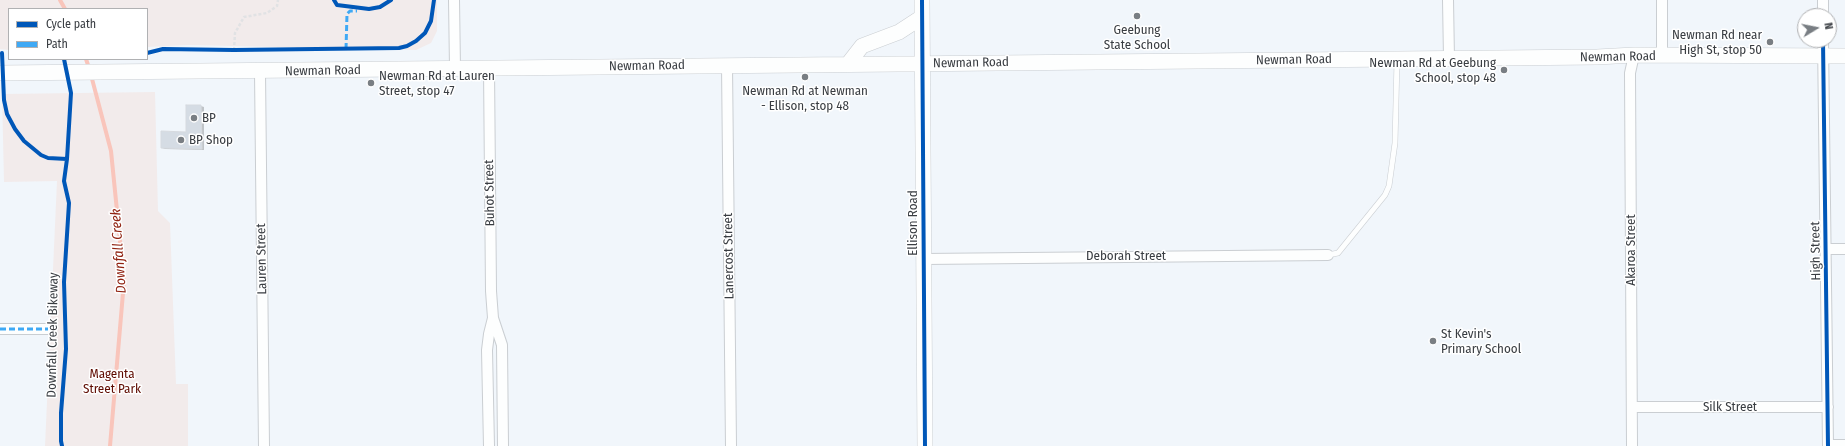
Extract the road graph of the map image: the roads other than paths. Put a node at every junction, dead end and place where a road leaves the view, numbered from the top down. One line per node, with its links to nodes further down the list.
1 (454, 0): 16 (street)
2 (922, 0): 5 (main road, Ellison Road)
3 (1448, 0): 11 (street)
4 (1662, 0): 8 (street)
5 (922, 17): 13 (main road); 14 (main road, Ellison Road)
6 (1823, 48): 9 (street, High Street)
7 (1634, 56): 8 (main road, Newman Road); 11 (main road, Newman Road); 27 (street, Akaroa Street)
8 (1662, 56): 9 (main road, Newman Road)
9 (1823, 56): 10 (main road, Newman Road); 20 (street, High Street)
10 (1845, 56)
11 (1449, 58): 12 (main road, Newman Road)
12 (1396, 59): 14 (main road, Newman Road); 22 (lane)
13 (848, 64): 14 (main road, Newman Road); 15 (main road, Newman Road)
14 (922, 64): 23 (main road, Ellison Road)
15 (727, 65): 17 (main road, Newman Road); 33 (street, Lanercost Street)
16 (455, 68): 17 (main road, Newman Road); 18 (main road, Newman Road)
17 (489, 68): 24 (street, Buhot Street)
18 (260, 72): 19 (main road, Newman Road); 30 (street, Lauren Street)
19 (0, 73)
20 (1826, 249): 21 (street); 28 (street, High Street)
21 (1845, 249)
22 (1328, 255): 23 (street, Deborah Street)
23 (924, 259): 34 (main road, Ellison Road)
24 (493, 318): 31 (street, Buhot Street); 32 (street, Buhot Street)
25 (0, 329): 26 (street)
26 (48, 329)
27 (1632, 406): 28 (street, Silk Street); 35 (street, Akaroa Street)
28 (1828, 407): 36 (street, High Street)
29 (1845, 445): 36 (street)
30 (264, 446)
31 (489, 446)
32 (503, 446)
33 (731, 446)
34 (925, 446)
35 (1632, 446)
36 (1828, 446)

